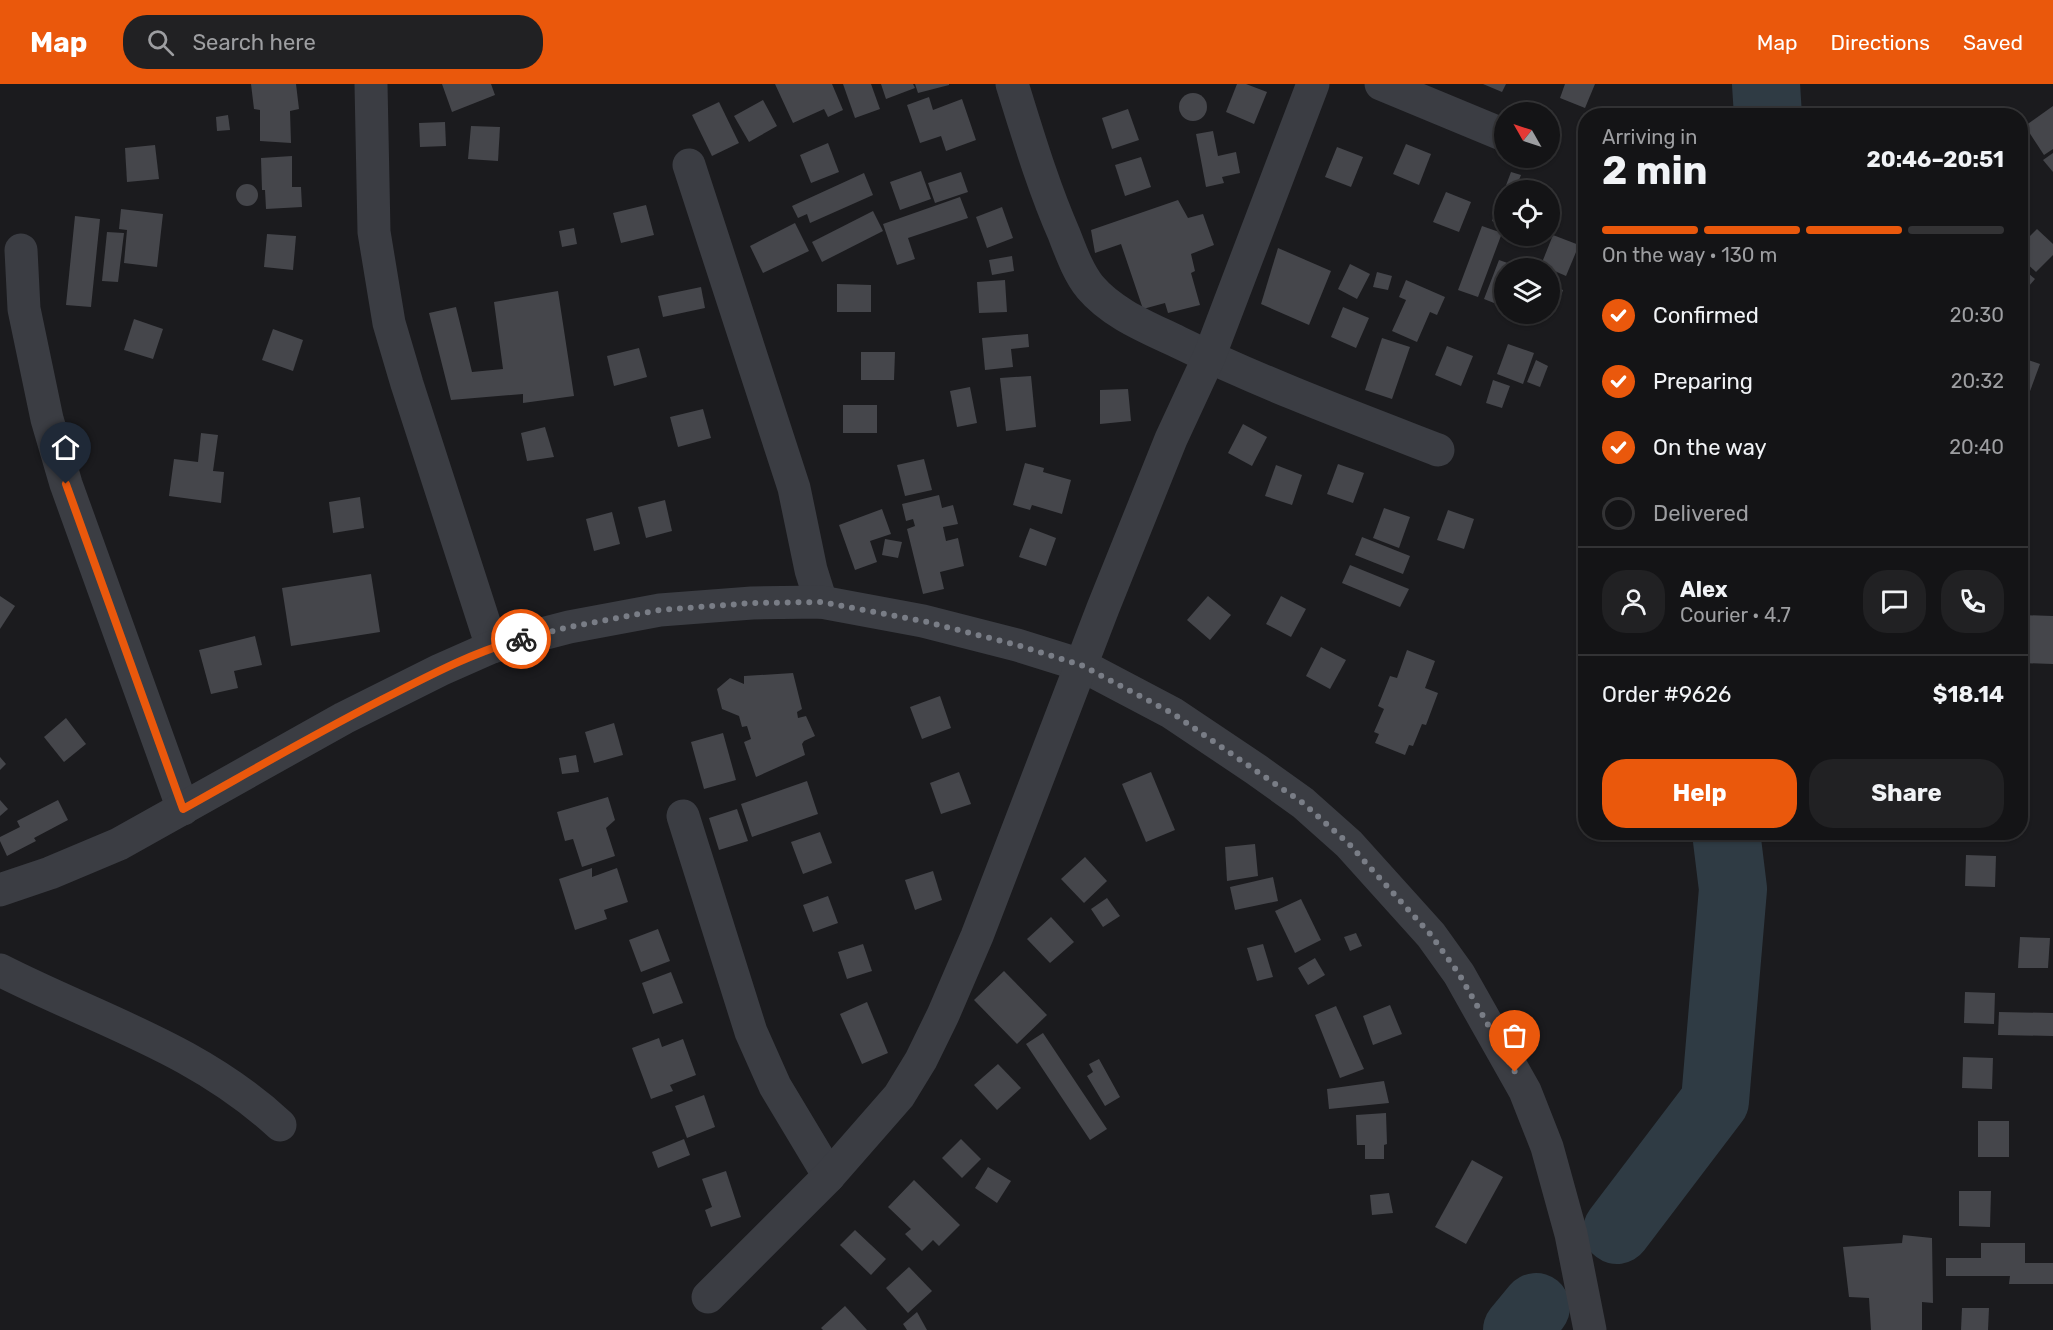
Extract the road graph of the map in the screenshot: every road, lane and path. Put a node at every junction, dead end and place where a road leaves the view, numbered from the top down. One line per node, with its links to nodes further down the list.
1 (371, 84): 12 (street)
2 (1012, 84): 9 (street)
3 (1313, 84): 9 (street)
4 (1381, 84): 5 (street)
5 (1494, 131)
6 (690, 165): 11 (street)
7 (21, 250): 8 (street)
8 (12, 313): 14 (street)
9 (1209, 357): 10 (street); 13 (street)
10 (1438, 450)
11 (821, 602): 12 (street); 13 (street)
12 (492, 647): 14 (street)
13 (1081, 665): 19 (street); 21 (street)
14 (183, 809): 16 (street)
15 (683, 816): 19 (street)
16 (0, 890)
17 (0, 970): 18 (street)
18 (280, 1125)
19 (829, 1176): 20 (street)
20 (708, 1297)
21 (1590, 1330)

